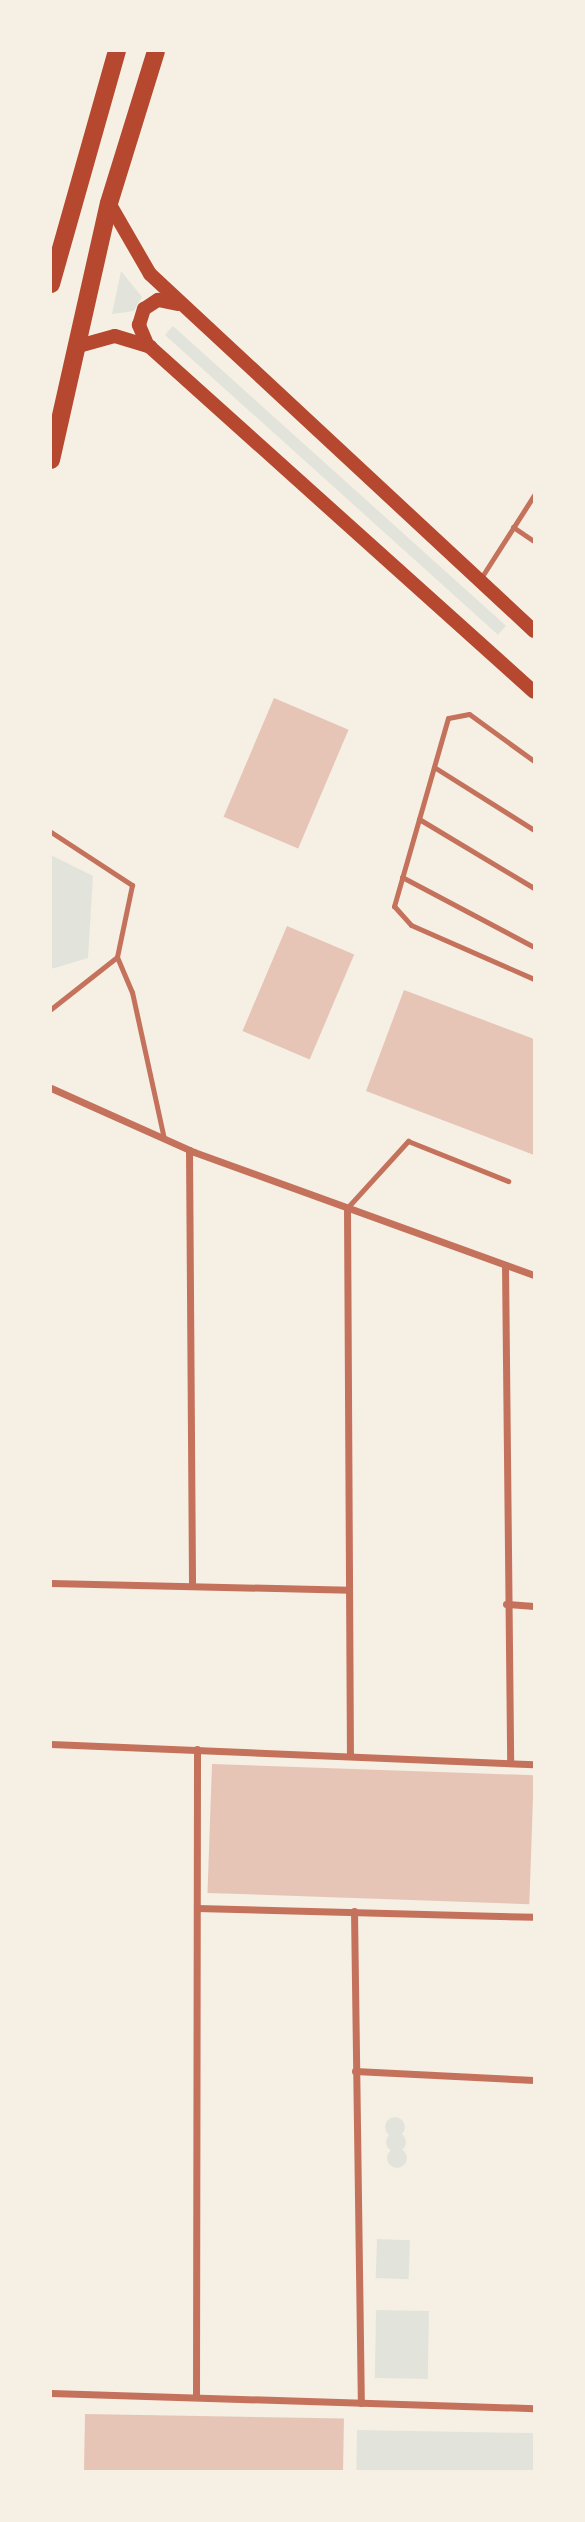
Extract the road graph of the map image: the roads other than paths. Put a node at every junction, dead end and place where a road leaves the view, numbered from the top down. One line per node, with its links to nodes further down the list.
1 (117, 51): 4 (main road)
2 (156, 51): 3 (main road)
3 (109, 203): 6 (main road); 7 (main road)
4 (56, 242): 5 (main road)
5 (51, 284)
6 (183, 307): 8 (main road); 13 (main road)
7 (75, 347): 8 (main road); 9 (main road)
8 (150, 347): 15 (main road)
9 (51, 460)
10 (534, 495): 11 (lane)
11 (513, 527): 12 (lane); 13 (lane)
12 (534, 541)
13 (477, 584): 14 (main road)
14 (534, 631)
15 (534, 692)
16 (534, 761): 17 (lane)
17 (434, 767): 18 (lane); 19 (lane)
18 (419, 819): 21 (lane); 22 (lane)
19 (534, 830)
20 (51, 832): 24 (lane)
21 (402, 877): 23 (lane); 25 (lane)
22 (534, 888)
23 (534, 947)
24 (117, 957): 26 (lane); 28 (lane)
25 (534, 979)
26 (51, 1009)
27 (51, 1088): 28 (street)
28 (164, 1139): 29 (street)
29 (189, 1150): 31 (street); 35 (street)
30 (508, 1181): 31 (lane)
31 (347, 1208): 32 (street); 36 (street)
32 (505, 1265): 33 (street); 37 (street)
33 (534, 1275)
34 (51, 1583): 35 (street)
35 (192, 1586): 36 (street)
36 (349, 1590): 41 (street)
37 (506, 1604): 38 (street); 42 (street)
38 (534, 1606)
39 (51, 1744): 40 (street)
40 (197, 1749): 41 (street); 44 (street)
41 (350, 1756): 42 (street)
42 (510, 1763): 43 (street)
43 (534, 1764)
44 (197, 1908): 45 (street); 50 (street)
45 (354, 1911): 46 (street); 47 (street)
46 (534, 1917)
47 (355, 2071): 48 (street); 51 (street)
48 (534, 2080)
49 (51, 2393): 50 (street)
50 (196, 2397): 51 (street)
51 (361, 2403): 52 (street)
52 (534, 2408)

